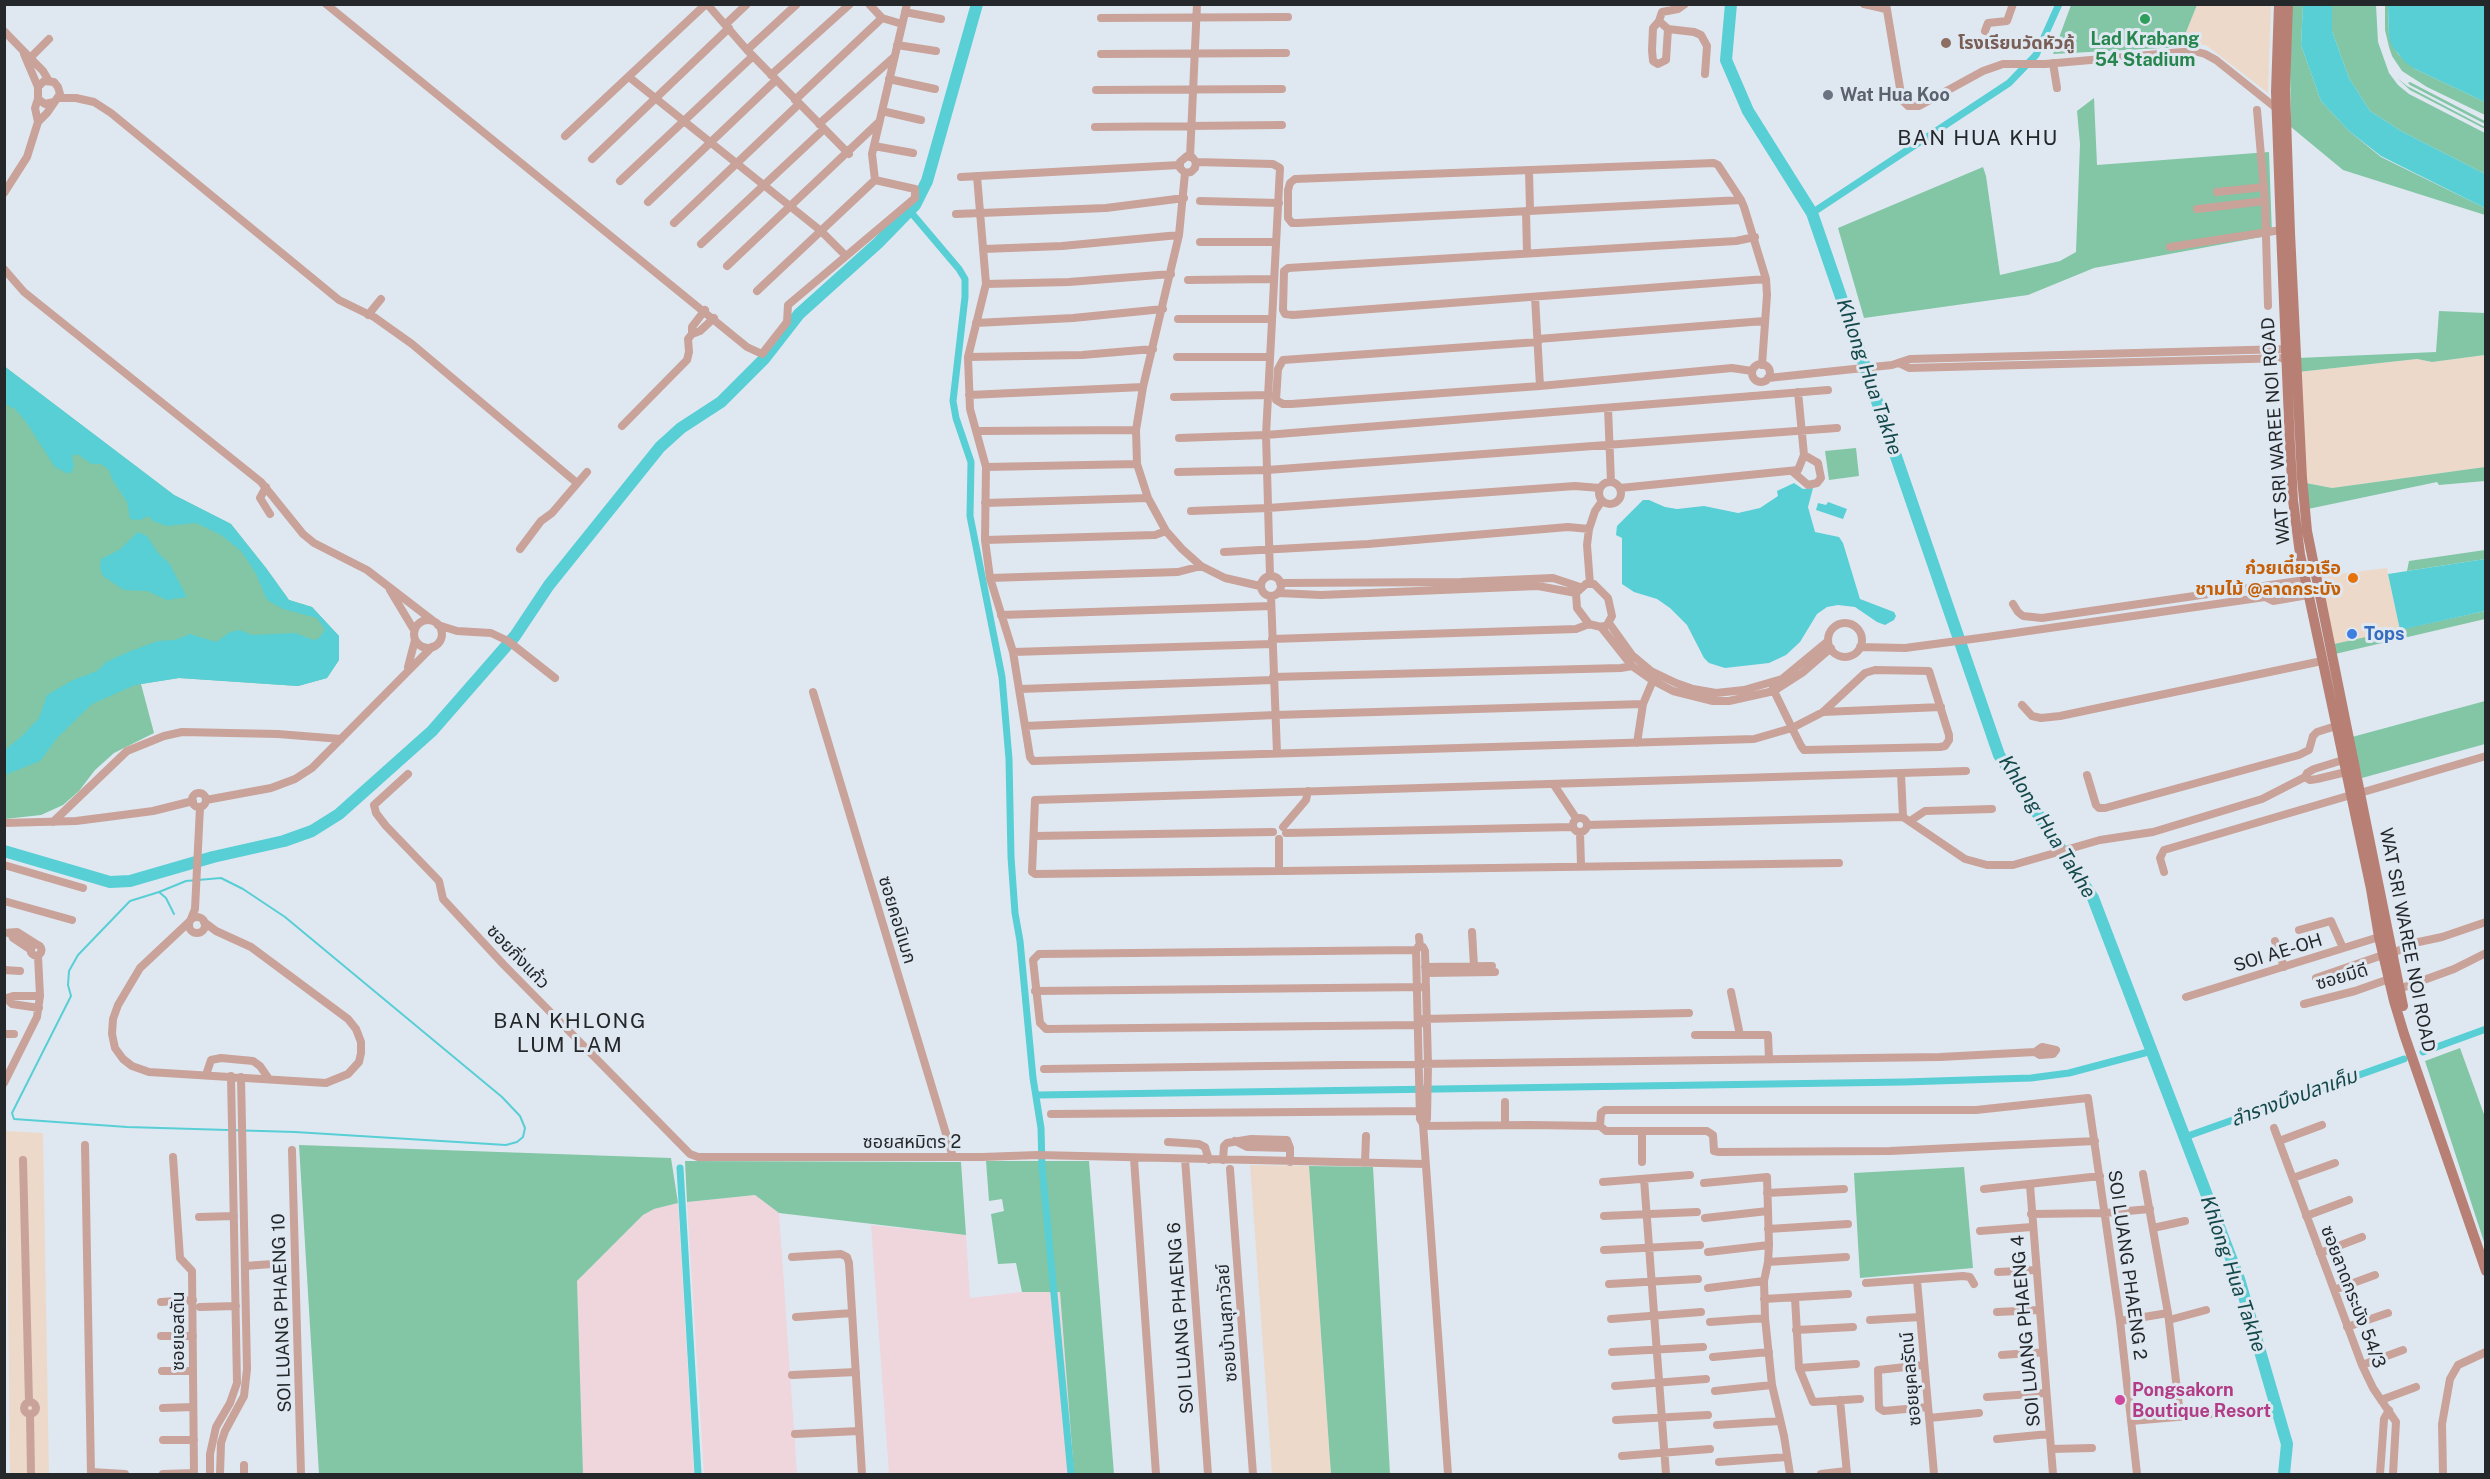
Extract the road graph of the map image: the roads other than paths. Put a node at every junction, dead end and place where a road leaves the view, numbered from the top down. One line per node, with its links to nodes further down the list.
1 (326, 4): 121 (street)
2 (707, 4): 24 (street); 39 (street)
3 (730, 4): 16 (street)
4 (747, 4): 16 (street)
5 (797, 4): 31 (street)
6 (850, 4): 40 (street)
7 (869, 4): 19 (street)
8 (1197, 4): 17 (street)
9 (1685, 4): 22 (street)
10 (1864, 4): 14 (street)
11 (2013, 4): 27 (street)
12 (2279, 4): 55 (main road, WAT SRI WAREE NOI ROAD)
13 (2288, 4): 189 (main road, WAT SRI WAREE NOI ROAD)
14 (1886, 7): 37 (street)
15 (906, 8): 21 (street); 23 (street)
16 (738, 12): 24 (street)
17 (1196, 17): 18 (street); 20 (street); 34 (street)
18 (1288, 17)
19 (882, 18): 23 (street); 54 (street)
20 (1101, 18)
21 (941, 19)
22 (1659, 21): 25 (street); 25 (street)
23 (902, 24): 29 (street)
24 (727, 26): 31 (street); 51 (street)
25 (1668, 29): 38 (street)
26 (4, 31): 36 (street)
27 (1985, 31)
28 (50, 39): 36 (street)
29 (897, 45): 30 (street); 35 (street)
30 (936, 51)
31 (750, 53): 40 (street); 59 (street)
32 (1286, 53): 34 (street)
33 (1101, 54): 34 (street)
34 (1195, 54): 49 (street)
35 (895, 57): 41 (street); 64 (street)
36 (27, 58): 42 (street); 43 (street)
37 (2049, 64): 45 (street); 55 (street)
38 (1705, 74)
39 (628, 77): 51 (street); 66 (street)
40 (773, 77): 54 (street); 67 (street)
41 (890, 79): 46 (street); 56 (street)
42 (49, 81): 43 (street); 44 (street)
43 (38, 87): 52 (street)
44 (58, 87): 50 (street); 53 (street)
45 (2057, 88)
46 (935, 89)
47 (1282, 89): 49 (street)
48 (1096, 90): 49 (street)
49 (1193, 90): 62 (street)
50 (76, 98): 53 (street); 122 (street)
51 (655, 98): 59 (street); 71 (street)
52 (38, 99): 53 (street); 61 (street)
53 (56, 100): 61 (street)
54 (797, 102): 64 (street); 73 (street)
55 (2276, 108): 97 (main road, WAT SRI WAREE NOI ROAD)
56 (882, 111): 58 (street); 60 (street)
57 (2257, 111): 82 (street)
58 (921, 120)
59 (684, 121): 67 (street); 80 (street)
60 (880, 121): 68 (street); 69 (street)
61 (38, 122): 84 (street)
62 (1191, 125): 63 (street); 65 (street); 72 (street)
63 (1282, 125)
64 (821, 127): 69 (street); 81 (street)
65 (1095, 127)
66 (565, 136)
67 (710, 142): 73 (street); 89 (street)
68 (874, 146): 70 (street); 79 (street)
69 (848, 153): 91 (street)
70 (913, 153)
71 (592, 159)
72 (1193, 159): 74 (street); 76 (street); 90 (street)
73 (737, 163): 81 (street); 96 (street)
74 (1179, 165): 76 (street); 77 (street)
75 (1529, 170): 86 (street); 93 (street); 93 (street)
76 (1185, 173): 85 (street)
77 (977, 176): 78 (street); 94 (street)
78 (961, 177)
79 (874, 180): 98 (street); 108 (street)
80 (620, 181)
81 (764, 185): 91 (street); 104 (street)
82 (2264, 187): 83 (street); 88 (street)
83 (2217, 192)
84 (4, 193)
85 (1184, 198): 94 (street); 100 (street)
86 (1741, 200): 93 (street); 101 (street)
87 (1200, 201): 90 (street)
88 (2265, 201): 92 (street); 99 (street)
89 (648, 202)
90 (1279, 203): 103 (street)
91 (790, 206): 98 (street); 109 (street)
92 (2197, 208)
93 (1528, 211): 107 (street)
94 (981, 213): 95 (street); 106 (street)
95 (956, 214)
96 (674, 223)
97 (2281, 230): 99 (street); 132 (main road, WAT SRI WAREE NOI ROAD)
98 (821, 231): 108 (street); 116 (street)
99 (2267, 231): 105 (street); 119 (street)
100 (1179, 235): 106 (street); 111 (street)
101 (1755, 237): 107 (street); 113 (street)
102 (1200, 242): 103 (street)
103 (1276, 242): 112 (street)
104 (701, 244)
105 (2170, 247)
106 (984, 249): 115 (street)
107 (1527, 253): 117 (street)
108 (846, 256): 123 (street)
109 (728, 266)
110 (4, 269): 166 (street)
111 (1171, 274): 115 (street); 120 (street)
112 (1273, 279): 114 (street); 125 (street)
113 (1766, 279): 117 (street); 126 (street)
114 (1188, 280)
115 (986, 284): 127 (street)
116 (758, 291)
117 (1535, 297): 129 (street)
118 (381, 299): 122 (street)
119 (2268, 306)
120 (1163, 309): 127 (street); 130 (street)
121 (705, 310): 123 (street); 128 (street)
122 (368, 315): 165 (street)
123 (714, 318): 128 (street)
124 (1178, 319): 125 (street)
125 (1270, 319): 136 (street)
126 (1764, 321): 129 (street); 138 (street)
127 (976, 323): 134 (street)
128 (692, 334): 149 (street)
129 (1538, 340): 141 (street); 141 (street)
130 (1153, 349): 134 (street); 142 (street)
131 (2246, 350): 132 (street); 133 (street); 137 (street)
132 (2286, 354): 137 (street); 189 (main road, WAT SRI WAREE NOI ROAD)
133 (2175, 356): 137 (street); 140 (street)
134 (968, 357): 145 (street)
135 (1177, 357): 136 (street)
136 (1270, 357): 146 (street)
137 (2247, 359)
138 (1762, 365): 139 (street); 140 (street)
139 (1752, 371): 140 (street); 141 (street)
140 (1768, 378)
141 (1540, 386)
142 (1143, 387): 145 (street); 151 (street)
143 (1828, 390): 144 (street)
144 (1798, 392): 148 (street); 153 (street)
145 (969, 395): 152 (street)
146 (1269, 395): 147 (street); 154 (street)
147 (1174, 397)
148 (1608, 408): 154 (street); 156 (street)
149 (622, 426)
150 (1837, 428): 153 (street)
151 (1136, 430): 152 (street); 158 (street)
152 (977, 431): 159 (street)
153 (1802, 431): 156 (street); 157 (street)
154 (1266, 435): 155 (street); 160 (street)
155 (1179, 438)
156 (1611, 446): 160 (street); 164 (street)
157 (1804, 455): 163 (street); 163 (street)
158 (1137, 464): 159 (street); 169 (street)
159 (986, 467): 171 (street)
160 (1267, 470): 162 (street); 172 (street)
161 (587, 472): 165 (street)
162 (1178, 472)
163 (1793, 472): 168 (street)
164 (1611, 482): 167 (street); 168 (street)
165 (577, 483): 178 (street)
166 (266, 487): 174 (street); 186 (street)
167 (1600, 488): 170 (street); 172 (street)
168 (1620, 488): 170 (street)
169 (1148, 498): 171 (street); 176 (street)
170 (1602, 501): 175 (street)
171 (985, 503): 177 (street)
172 (1268, 508): 173 (street); 179 (street)
173 (1191, 511)
174 (270, 514)
175 (1589, 529): 179 (street); 185 (street)
176 (1166, 531): 177 (street); 181 (street)
177 (986, 540): 183 (street)
178 (520, 549)
179 (1270, 549): 180 (street); 182 (street)
180 (1224, 552)
181 (1202, 566): 183 (street); 187 (street)
182 (1270, 576): 184 (street); 187 (street)
183 (990, 578): 194 (street)
184 (1280, 583): 188 (street); 191 (street)
185 (1590, 584): 190 (street); 196 (street)
186 (387, 585): 195 (street); 199 (street)
187 (1260, 586): 191 (street)
188 (1437, 587): 190 (street); 191 (street)
189 (2311, 587): 192 (street); 205 (street); 207 (main road, WAT SRI WAREE NOI ROAD); 237 (main road, WAT SRI WAREE NOI ROAD)
190 (1578, 590): 197 (street)
191 (1274, 594): 193 (street)
192 (2013, 604)
193 (1271, 606): 194 (street); 202 (street)
194 (1001, 615): 206 (street)
195 (435, 623): 199 (street); 200 (street); 203 (street)
196 (1609, 623): 198 (street); 210 (street)
197 (1589, 624): 198 (street); 202 (street)
198 (1601, 627): 208 (street)
199 (414, 630): 201 (street)
200 (457, 631): 203 (street); 211 (street)
201 (415, 640): 203 (street); 209 (street)
202 (1272, 642): 206 (street); 212 (street)
203 (436, 644): 209 (street)
204 (1830, 645): 205 (street); 205 (street); 213 (street)
205 (1860, 647)
206 (1012, 652): 214 (street)
207 (2322, 661): 217 (street); 222 (main road, WAT SRI WAREE NOI ROAD)
208 (1632, 666): 210 (street); 212 (street)
209 (406, 671): 224 (street)
210 (1654, 677): 213 (street); 216 (street)
211 (555, 678)
212 (1273, 679): 214 (street); 220 (street)
213 (1773, 687): 223 (street)
214 (1020, 689): 221 (street)
215 (813, 692): 325 (street, ซอยคอนิเมก)
216 (1643, 704): 220 (street); 225 (street)
217 (2022, 705)
218 (1941, 707): 219 (street); 219 (street); 223 (street)
219 (1823, 712): 223 (street)
220 (1275, 715): 221 (street); 226 (street)
221 (1025, 726): 226 (street)
222 (2336, 726): 228 (main road, WAT SRI WAREE NOI ROAD); 233 (street)
223 (1792, 728): 225 (street)
224 (341, 739): 238 (street); 244 (street)
225 (1637, 742): 226 (street)
226 (1277, 753)
227 (2486, 756): 237 (street)
228 (2343, 760): 230 (main road, WAT SRI WAREE NOI ROAD); 234 (street)
229 (1966, 771): 232 (street)
230 (2346, 772): 234 (street); 237 (main road, WAT SRI WAREE NOI ROAD)
231 (408, 774): 323 (street, ซอยกิ่งแก้ว)
232 (1901, 774): 235 (street); 243 (street)
233 (2087, 776)
234 (2305, 777): 243 (street)
235 (1554, 785): 236 (street); 242 (street)
236 (1308, 791): 249 (street); 250 (street)
237 (2355, 794): 255 (street); 269 (main road, WAT SRI WAREE NOI ROAD); 275 (main road, WAT SRI WAREE NOI ROAD)
238 (206, 800): 239 (street); 240 (street)
239 (192, 801): 240 (street); 244 (street)
240 (200, 807): 257 (street)
241 (1992, 808): 243 (street)
242 (1576, 818): 246 (street); 247 (street)
243 (1906, 819): 246 (street)
244 (53, 822): 245 (street)
245 (4, 823)
246 (1587, 825): 248 (street)
247 (1572, 827): 248 (street); 249 (street)
248 (1580, 832): 252 (street)
249 (1283, 833): 250 (street); 254 (street)
250 (1034, 836): 254 (street)
251 (1839, 863): 252 (street)
252 (1581, 865): 254 (street)
253 (5, 868): 256 (street)
254 (1279, 871)
255 (2164, 872)
256 (83, 888)
257 (196, 893): 260 (street); 261 (street)
258 (4, 902): 259 (street)
259 (72, 920)
260 (203, 920): 261 (street); 266 (street); 267 (street)
261 (190, 921): 266 (street); 270 (street)
262 (2486, 922): 275 (street)
263 (2299, 930): 272 (street)
264 (1472, 932): 276 (street)
265 (8, 933): 287 (street)
266 (197, 933): 267 (street); 270 (street)
267 (226, 936): 306 (street)
268 (1419, 937): 273 (street)
269 (2379, 937): 272 (street, SOI AE-OH); 275 (main road, WAT SRI WAREE NOI ROAD)
270 (171, 939): 303 (street)
271 (2275, 941): 277 (street)
272 (2343, 948): 277 (street, SOI AE-OH)
273 (1418, 949): 279 (street); 283 (street); 285 (street)
274 (2486, 953): 284 (street)
275 (2387, 954): 281 (street); 282 (main road, WAT SRI WAREE NOI ROAD); 284 (main road, WAT SRI WAREE NOI ROAD)
276 (1474, 966): 279 (street); 279 (street)
277 (2284, 967): 288 (street, SOI AE-OH)
278 (4, 970): 280 (street)
279 (1426, 970): 283 (street)
280 (20, 971)
281 (2316, 978)
282 (2389, 979): 290 (street, ซอยมีดี); 301 (main road, WAT SRI WAREE NOI ROAD)
283 (1422, 987): 285 (street); 293 (street)
284 (2399, 989): 301 (main road, WAT SRI WAREE NOI ROAD)
285 (1035, 991): 293 (street)
286 (1731, 992): 297 (street)
287 (40, 996): 289 (street); 291 (street)
288 (2186, 997)
289 (6, 999): 291 (street)
290 (2304, 1004)
291 (39, 1008): 307 (street)
292 (1689, 1013): 293 (street)
293 (1421, 1021): 300 (street)
294 (4, 1034): 295 (street)
295 (14, 1034)
296 (1695, 1035): 297 (street)
297 (1740, 1035): 299 (street)
298 (2036, 1052): 299 (street)
299 (1769, 1059): 300 (street)
300 (1424, 1064): 302 (street); 309 (street)
301 (2415, 1065): 379 (main road)
302 (1044, 1069)
303 (206, 1075): 304 (street); 306 (street)
304 (231, 1076): 305 (street); 355 (street)
305 (241, 1077): 306 (street); 377 (street)
306 (269, 1079)
307 (4, 1083)
308 (1505, 1102): 312 (street)
309 (1424, 1107): 310 (street); 311 (street)
310 (1051, 1114)
311 (1423, 1125): 312 (street); 335 (street)
312 (1505, 1125): 314 (street)
313 (2322, 1125): 319 (street)
314 (1600, 1126): 316 (street); 318 (street, SOI LUANG PHAENG 2)
315 (2274, 1128): 319 (street, ซอยลาดกระบัง 54/3)
316 (1642, 1131): 318 (street); 332 (street)
317 (1366, 1136): 333 (street)
318 (2095, 1141): 339 (street, SOI LUANG PHAENG 2)
319 (2279, 1141): 340 (street, ซอยลาดกระบัง 54/3)
320 (1168, 1142): 329 (street)
321 (85, 1145): 474 (street)
322 (292, 1150): 483 (street, SOI LUANG PHAENG 10)
323 (690, 1154): 325 (street, ซอยสหมิตร 2)
324 (173, 1157): 394 (street, ซอยเอสตัน)
325 (953, 1157): 326 (street, ซอยสหมิตร 2)
326 (1134, 1158): 327 (street, ซอยสหมิตร 2); 485 (street)
327 (1185, 1159): 329 (street, ซอยสหมิตร 2); 486 (street, SOI LUANG PHAENG 6)
328 (23, 1160): 476 (street)
329 (1209, 1160): 330 (street, ซอยสหมิตร 2)
330 (1223, 1160): 331 (street, ซอยสหมิตร 2); 331 (street)
331 (1290, 1162): 333 (street, ซอยสหมิตร 2)
332 (1642, 1162)
333 (1365, 1163): 335 (street, ซอยสหมิตร 2)
334 (2335, 1163): 340 (street)
335 (1425, 1164): 488 (street)
336 (1230, 1169): 487 (street, ซอยบ้านสุภาวัลย์)
337 (2143, 1174): 349 (street)
338 (1690, 1175): 341 (street)
339 (2100, 1176): 344 (street); 352 (street, SOI LUANG PHAENG 2)
340 (2293, 1178): 357 (street, ซอยลาดกระบัง 54/3)
341 (1644, 1179): 342 (street); 353 (street)
342 (1603, 1182)
343 (1704, 1183): 347 (street)
344 (2030, 1185): 346 (street); 354 (street, SOI LUANG PHAENG 4)
345 (1844, 1189): 347 (street)
346 (1984, 1189)
347 (1767, 1193): 350 (street)
348 (2349, 1200): 357 (street)
349 (2150, 1209): 352 (street); 364 (street)
350 (1768, 1211): 359 (street); 363 (street)
351 (1697, 1212): 353 (street)
352 (2105, 1213): 354 (street); 411 (street, SOI LUANG PHAENG 2)
353 (1646, 1214): 356 (street); 369 (street)
354 (2031, 1214): 362 (street, SOI LUANG PHAENG 4)
355 (234, 1216): 358 (street); 396 (street)
356 (1604, 1216)
357 (2306, 1216): 372 (street, ซอยลาดกระบัง 54/3)
358 (199, 1217)
359 (1705, 1218)
360 (2185, 1221): 364 (street)
361 (1848, 1224): 363 (street)
362 (2032, 1227): 365 (street); 378 (street, SOI LUANG PHAENG 4)
363 (1768, 1228): 368 (street)
364 (2153, 1228): 405 (street)
365 (1980, 1231)
366 (2362, 1237): 372 (street)
367 (1700, 1245): 369 (street)
368 (1769, 1245): 371 (street); 375 (street)
369 (1649, 1248): 370 (street); 385 (street)
370 (1604, 1250)
371 (1708, 1252)
372 (2320, 1253): 390 (street, ซอยลาดกระบัง 54/3)
373 (792, 1257): 402 (street)
374 (1846, 1257): 375 (street)
375 (1768, 1262): 384 (street)
376 (272, 1263): 377 (street)
377 (245, 1266): 481 (street)
378 (2036, 1270): 380 (street); 398 (street, SOI LUANG PHAENG 4)
379 (2486, 1271)
380 (1998, 1272)
381 (2375, 1275): 390 (street)
382 (1698, 1279): 385 (street)
383 (1917, 1280): 386 (street); 388 (street); 407 (street, ซอยยุคลรัตน์)
384 (1764, 1281): 389 (street); 393 (street)
385 (1652, 1282): 387 (street); 404 (street)
386 (1866, 1283)
387 (1609, 1284)
388 (1974, 1284)
389 (1708, 1288)
390 (2334, 1290): 414 (street, ซอยลาดกระบัง 54/3)
391 (1848, 1294): 392 (street)
392 (1795, 1298): 393 (street); 415 (street)
393 (1764, 1299): 408 (street)
394 (193, 1300): 395 (street); 417 (street, ซอยเอสตัน)
395 (161, 1302)
396 (236, 1306): 397 (street); 480 (street)
397 (200, 1307)
398 (2039, 1310): 401 (street); 423 (street, SOI LUANG PHAENG 4)
399 (2206, 1310): 405 (street)
400 (1701, 1312): 404 (street)
401 (1997, 1312)
402 (852, 1313): 406 (street); 433 (street)
403 (2388, 1313): 414 (street)
404 (1654, 1316): 409 (street); 419 (street)
405 (2168, 1316): 411 (street); 453 (street)
406 (796, 1317)
407 (1920, 1317): 410 (street); 428 (street, ซอยยุคลรัตน์)
408 (1765, 1318): 412 (street); 422 (street)
409 (1611, 1319)
410 (1870, 1320)
411 (2120, 1321): 458 (street, SOI LUANG PHAENG 2)
412 (1710, 1322)
413 (1852, 1327): 415 (street)
414 (2347, 1327): 429 (street, ซอยลาดกระบัง 54/3)
415 (1796, 1330): 430 (street)
416 (161, 1336): 417 (street)
417 (193, 1336): 432 (street, ซอยเอสตัน)
418 (1703, 1347): 419 (street)
419 (1657, 1349): 421 (street); 436 (street)
420 (2403, 1350): 429 (street)
421 (1612, 1352)
422 (1769, 1352): 426 (street); 437 (street)
423 (2043, 1352): 425 (street); 441 (street, SOI LUANG PHAENG 4)
424 (2486, 1352): 497 (street)
425 (2002, 1355)
426 (1713, 1357)
427 (1856, 1364): 430 (street)
428 (1924, 1365): 447 (street, ซอยยุคลรัตน์); 447 (street)
429 (2362, 1365): 445 (street, ซอยลาดกระบัง 54/3)
430 (1798, 1368): 444 (street)
431 (162, 1371): 432 (street)
432 (193, 1371): 446 (street, ซอยเอสตัน)
433 (856, 1372): 434 (street); 460 (street)
434 (792, 1376)
435 (1706, 1379): 436 (street)
436 (1659, 1383): 438 (street); 454 (street)
437 (1772, 1385): 440 (street); 457 (street)
438 (1615, 1386)
439 (2416, 1387): 445 (street)
440 (1715, 1391)
441 (2046, 1393): 442 (street); 462 (street, SOI LUANG PHAENG 4)
442 (1987, 1397)
443 (1860, 1399): 444 (street)
444 (1840, 1400): 475 (street)
445 (2381, 1400): 449 (street, ซอยลาดกระบัง 54/3)
446 (193, 1407): 448 (street); 465 (street, ซอยเอสตัน)
447 (1928, 1407): 455 (street, ซอยยุคลรัตน์)
448 (163, 1408)
449 (2389, 1410): 495 (street); 496 (street, ซอยลาดกระบัง 54/3)
450 (2246, 1411): 453 (street)
451 (1979, 1413): 455 (street)
452 (1708, 1415): 454 (street)
453 (2180, 1415): 458 (street)
454 (1662, 1418): 456 (street); 469 (street)
455 (1929, 1418): 492 (street, ซอยยุคลรัตน์)
456 (1616, 1420)
457 (1780, 1421): 459 (street); 471 (street)
458 (2131, 1421): 494 (street, SOI LUANG PHAENG 2)
459 (1717, 1425)
460 (860, 1431): 461 (street); 484 (street)
461 (795, 1434)
462 (2049, 1434): 463 (street); 468 (street, SOI LUANG PHAENG 4)
463 (1997, 1439)
464 (162, 1440): 465 (street)
465 (194, 1440): 479 (street, ซอยเอสตัน)
466 (2092, 1448): 468 (street)
467 (1710, 1449): 469 (street)
468 (2051, 1449): 493 (street, SOI LUANG PHAENG 4)
469 (1665, 1452): 470 (street); 489 (street)
470 (1622, 1456)
471 (1787, 1457): 472 (street); 490 (street)
472 (1719, 1462)
473 (244, 1465): 482 (street)
474 (91, 1473): 477 (street)
475 (1846, 1473): 491 (street)
476 (31, 1474)
477 (125, 1474)
478 (163, 1474): 479 (street)
479 (194, 1474)
480 (210, 1474)
481 (220, 1474)
482 (244, 1474)
483 (301, 1474)
484 (862, 1474)
485 (1156, 1474)
486 (1208, 1474)
487 (1253, 1474)
488 (1448, 1474)
489 (1666, 1474)
490 (1790, 1474)
491 (1821, 1474)
492 (1934, 1474)
493 (2053, 1474)
494 (2137, 1474)
495 (2380, 1474)
496 (2393, 1474)
497 (2443, 1474)

